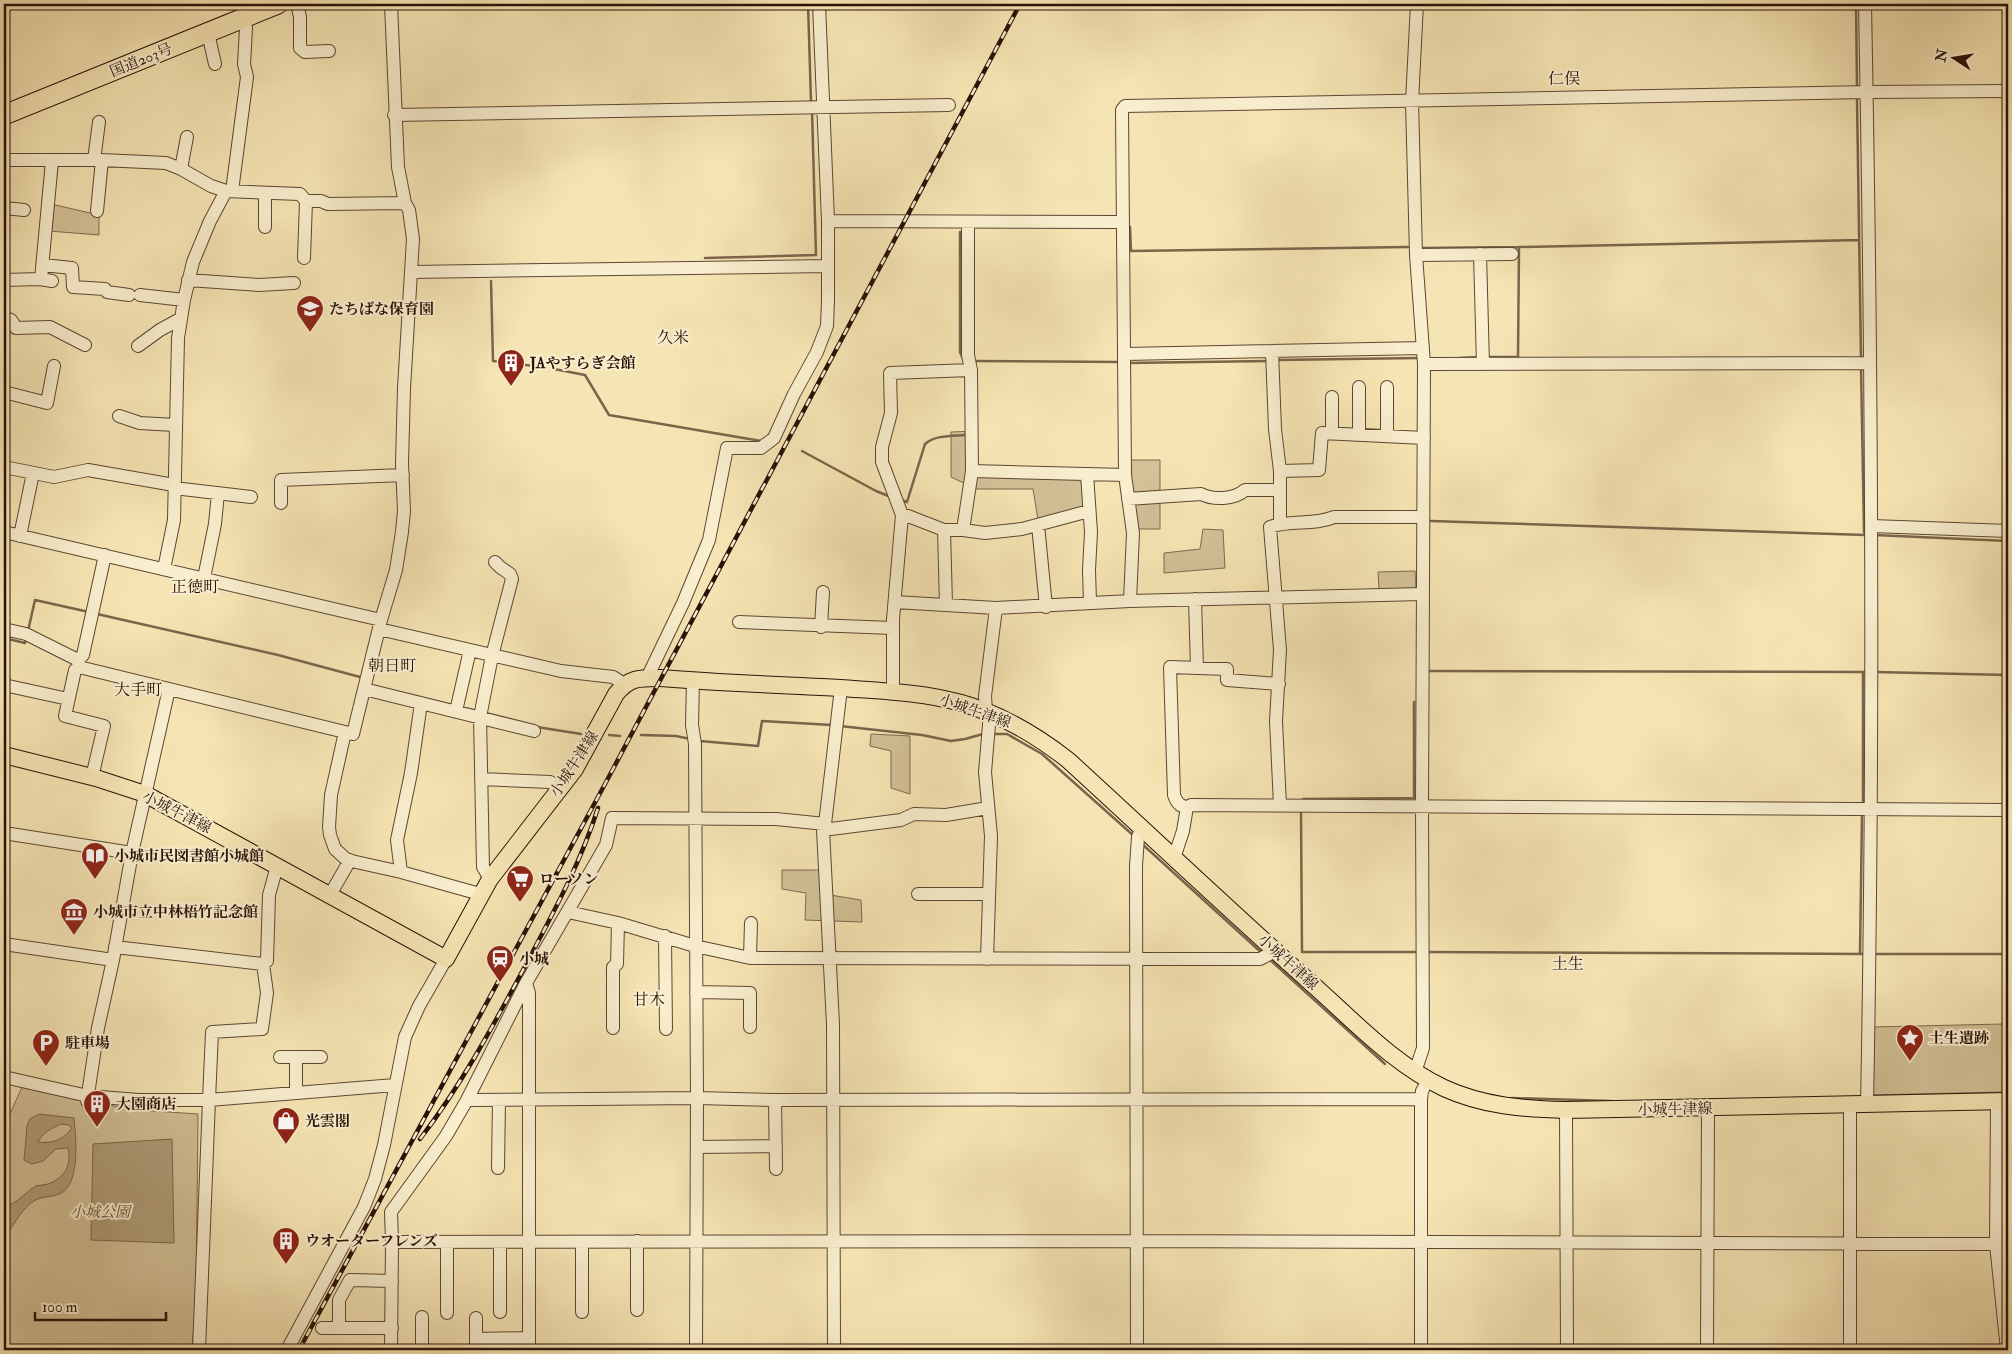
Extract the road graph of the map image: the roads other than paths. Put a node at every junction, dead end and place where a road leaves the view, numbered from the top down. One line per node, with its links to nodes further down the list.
1 (278, 4): 7 (highway, 国道203号)
2 (297, 4): 9 (street)
3 (391, 4): 17 (street)
4 (819, 4): 15 (street)
5 (1417, 4): 13 (street)
6 (1865, 4): 11 (street)
7 (243, 11): 8 (highway, 国道203号); 24 (street)
8 (208, 32): 10 (street); 16 (highway, 国道203号)
9 (328, 51)
10 (215, 64)
11 (1866, 92): 12 (street); 13 (street); 54 (street)
12 (2008, 92)
13 (1412, 102): 33 (street); 37 (street)
14 (949, 105): 15 (street)
15 (823, 107): 17 (street); 31 (street)
16 (4, 115)
17 (394, 115): 27 (street)
18 (99, 122): 21 (street)
19 (187, 137): 23 (street)
20 (4, 160): 22 (street)
21 (98, 160): 22 (street); 23 (street); 30 (street)
22 (52, 161): 39 (street)
23 (181, 169): 24 (street)
24 (229, 191): 25 (street); 43 (street)
25 (265, 193): 26 (street); 34 (street)
26 (306, 201): 27 (street); 38 (street)
27 (405, 203): 41 (street)
28 (4, 208): 29 (street)
29 (24, 210)
30 (97, 211)
31 (828, 221): 32 (street); 40 (street)
32 (968, 222): 33 (street); 57 (street)
33 (1124, 222): 52 (street)
34 (265, 227)
35 (1480, 254): 36 (street); 37 (street); 53 (street)
36 (1512, 254)
37 (1416, 255): 50 (street)
38 (304, 258)
39 (43, 265): 42 (street); 45 (street)
40 (827, 266): 41 (street); 115 (street)
41 (412, 272): 74 (street)
42 (4, 280)
43 (188, 280): 44 (street); 45 (street)
44 (294, 283)
45 (184, 300): 47 (street)
46 (4, 318): 48 (street)
47 (180, 319): 49 (street); 63 (street)
48 (84, 345)
49 (138, 346)
50 (1422, 348): 51 (street); 55 (street)
51 (1272, 351): 52 (street); 70 (street)
52 (1125, 354): 73 (street)
53 (1483, 358): 54 (street); 55 (street)
54 (1870, 363): 90 (street)
55 (1424, 364): 67 (street)
56 (54, 366): 60 (street)
57 (966, 370): 69 (street); 81 (street)
58 (1359, 387): 65 (street)
59 (1387, 387): 66 (street)
60 (4, 392)
61 (1332, 397): 64 (street)
62 (119, 416): 63 (street)
63 (175, 425): 75 (street)
64 (1332, 433): 65 (street); 70 (street)
65 (1359, 434): 66 (street)
66 (1387, 436): 67 (street)
67 (1424, 438): 83 (street)
68 (4, 467): 71 (street)
69 (972, 471): 72 (street); 87 (street)
70 (1280, 472): 76 (street)
71 (33, 473): 75 (street); 91 (street)
72 (1087, 474): 73 (street); 82 (street)
73 (1125, 475): 79 (street)
74 (403, 476): 80 (street); 107 (street)
75 (174, 486): 77 (street); 94 (street)
76 (1280, 490): 79 (street); 84 (street)
77 (218, 493): 78 (street); 95 (street)
78 (251, 497)
79 (1128, 499): 100 (street)
80 (281, 503)
81 (898, 505): 86 (street); 101 (street)
82 (1089, 511): 85 (street); 102 (street)
83 (1423, 517): 84 (street); 97 (street)
84 (1280, 523): 98 (street)
85 (1038, 525): 87 (street); 104 (street)
86 (944, 530): 87 (street); 103 (street)
87 (962, 530)
88 (2008, 531): 90 (street)
89 (4, 532): 91 (street)
90 (1872, 533): 140 (street)
91 (20, 536): 92 (street)
92 (105, 555): 94 (street); 113 (street)
93 (495, 562): 112 (street)
94 (164, 569): 95 (street)
95 (204, 578): 107 (street)
96 (823, 592): 108 (street)
97 (1423, 594): 98 (street); 137 (street)
98 (1276, 597): 99 (street); 118 (street)
99 (1195, 599): 100 (street); 114 (street)
100 (1130, 601): 102 (street)
101 (895, 602): 103 (street); 109 (street)
102 (1090, 603): 104 (street)
103 (946, 605): 105 (street)
104 (1046, 607): 105 (street)
105 (996, 608): 127 (street)
106 (739, 622): 108 (street)
107 (380, 624): 111 (street); 122 (street)
108 (821, 627): 109 (street)
109 (893, 628): 123 (street)
110 (4, 629): 113 (street)
111 (470, 650): 112 (street); 126 (street)
112 (492, 656): 117 (street); 128 (street)
113 (79, 664): 121 (street); 124 (street)
114 (1197, 668): 118 (street); 138 (street)
115 (647, 678): 116 (main road, 小城牛津線); 117 (main road, 小城牛津線)
116 (693, 680): 120 (main road, 小城牛津線); 142 (street)
117 (624, 684): 134 (main road, 小城牛津線)
118 (1279, 684): 136 (street)
119 (4, 686): 124 (street)
120 (841, 688): 123 (main road, 小城牛津線); 143 (street)
121 (169, 689): 130 (street); 135 (street)
122 (364, 689): 125 (street); 130 (street)
123 (893, 691): 127 (main road, 小城牛津線)
124 (68, 699): 132 (street)
125 (421, 703): 126 (street); 150 (street)
126 (456, 712): 128 (street)
127 (988, 712): 139 (street); 145 (main road, 小城牛津線)
128 (480, 714): 129 (street); 133 (street)
129 (534, 731)
130 (345, 732): 148 (street)
131 (4, 755): 132 (main road, 小城牛津線)
132 (92, 777): 135 (main road, 小城牛津線)
133 (481, 779): 134 (street); 151 (street)
134 (560, 788): 151 (main road, 小城牛津線)
135 (145, 794): 146 (street); 149 (main road, 小城牛津線)
136 (1280, 805): 137 (street); 138 (street)
137 (1422, 806): 140 (street); 178 (street)
138 (1187, 807): 147 (street)
139 (988, 808): 143 (street); 154 (street)
140 (1871, 810): 141 (street); 186 (street)
141 (2008, 810)
142 (695, 818): 143 (street); 156 (street); 161 (street)
143 (824, 827): 166 (street)
144 (4, 833): 146 (street)
145 (1139, 837): 147 (main road, 小城牛津線); 167 (street)
146 (132, 853): 162 (street)
147 (1174, 858): 163 (main road, 小城牛津線)
148 (350, 860): 150 (street); 155 (street)
149 (278, 866): 155 (main road, 小城牛津線); 169 (street)
150 (401, 872): 152 (street)
151 (490, 879): 152 (main road, 小城牛津線)
152 (480, 894): 165 (main road, 小城牛津線)
153 (918, 894): 154 (street)
154 (989, 894): 168 (street)
155 (330, 895): 165 (main road, 小城牛津線)
156 (568, 912): 157 (street); 170 (street)
157 (618, 923): 159 (street); 173 (street)
158 (750, 923): 164 (street)
159 (665, 936): 161 (street); 174 (street)
160 (4, 944): 162 (street)
161 (695, 946): 164 (street); 171 (street)
162 (114, 953): 169 (street); 182 (street)
163 (1270, 954): 167 (street); 178 (main road, 小城牛津線)
164 (750, 958): 166 (street)
165 (446, 959): 180 (street)
166 (830, 959): 168 (street); 192 (street)
167 (1137, 959): 168 (street); 184 (street)
168 (987, 960)
169 (263, 964): 187 (street)
170 (526, 983): 188 (street); 190 (street)
171 (696, 992): 172 (street); 183 (street)
172 (750, 1027)
173 (613, 1028)
174 (666, 1029)
175 (280, 1057): 176 (street)
176 (296, 1057): 177 (street); 181 (street)
177 (321, 1057)
178 (1421, 1076): 185 (street); 196 (main road, 小城牛津線)
179 (4, 1078): 182 (street)
180 (395, 1085): 181 (street); 228 (street)
181 (296, 1093): 187 (street)
182 (87, 1098): 187 (street)
183 (697, 1098): 190 (street); 191 (street); 198 (street)
184 (1138, 1099): 185 (street); 192 (street); 202 (street)
185 (1421, 1099): 205 (street)
186 (1867, 1099): 193 (main road, 小城牛津線); 194 (main road, 小城牛津線)
187 (209, 1100): 227 (street)
188 (467, 1100): 189 (street); 206 (street)
189 (499, 1100): 190 (street); 199 (street)
190 (530, 1100): 209 (street)
191 (775, 1100): 192 (street); 197 (street)
192 (834, 1100): 201 (street)
193 (2003, 1101): 214 (street)
194 (1850, 1105): 195 (main road, 小城牛津線); 213 (street)
195 (1708, 1109): 196 (main road, 小城牛津線); 212 (street)
196 (1566, 1110): 211 (street)
197 (776, 1146): 198 (street); 200 (street)
198 (697, 1147): 204 (street)
199 (498, 1168)
200 (776, 1169)
201 (833, 1240): 202 (street); 204 (street); 232 (street)
202 (1138, 1240): 205 (street); 233 (street)
203 (637, 1241): 204 (street); 210 (street); 216 (street)
204 (696, 1241): 231 (street)
205 (1421, 1241): 211 (street); 234 (street)
206 (392, 1242): 207 (street); 215 (street)
207 (447, 1242): 208 (street); 219 (street)
208 (500, 1242): 209 (street); 217 (street)
209 (530, 1242): 210 (street); 226 (street)
210 (582, 1242): 218 (street)
211 (1567, 1242): 212 (street); 235 (street)
212 (1708, 1242): 213 (street); 236 (street)
213 (1850, 1243): 214 (street); 237 (street)
214 (1996, 1244): 238 (street)
215 (392, 1280): 223 (street); 224 (street)
216 (637, 1310)
217 (500, 1312)
218 (582, 1312)
219 (447, 1313)
220 (422, 1317): 230 (street)
221 (476, 1318): 225 (street)
222 (322, 1328): 223 (street)
223 (339, 1328): 224 (street)
224 (392, 1328): 229 (street)
225 (476, 1344): 226 (street)
226 (529, 1344)
227 (199, 1350)
228 (287, 1350)
229 (392, 1350)
230 (422, 1350)
231 (696, 1350)
232 (834, 1350)
233 (1137, 1350)
234 (1421, 1350)
235 (1567, 1350)
236 (1706, 1350)
237 (1850, 1350)
238 (2007, 1350)

